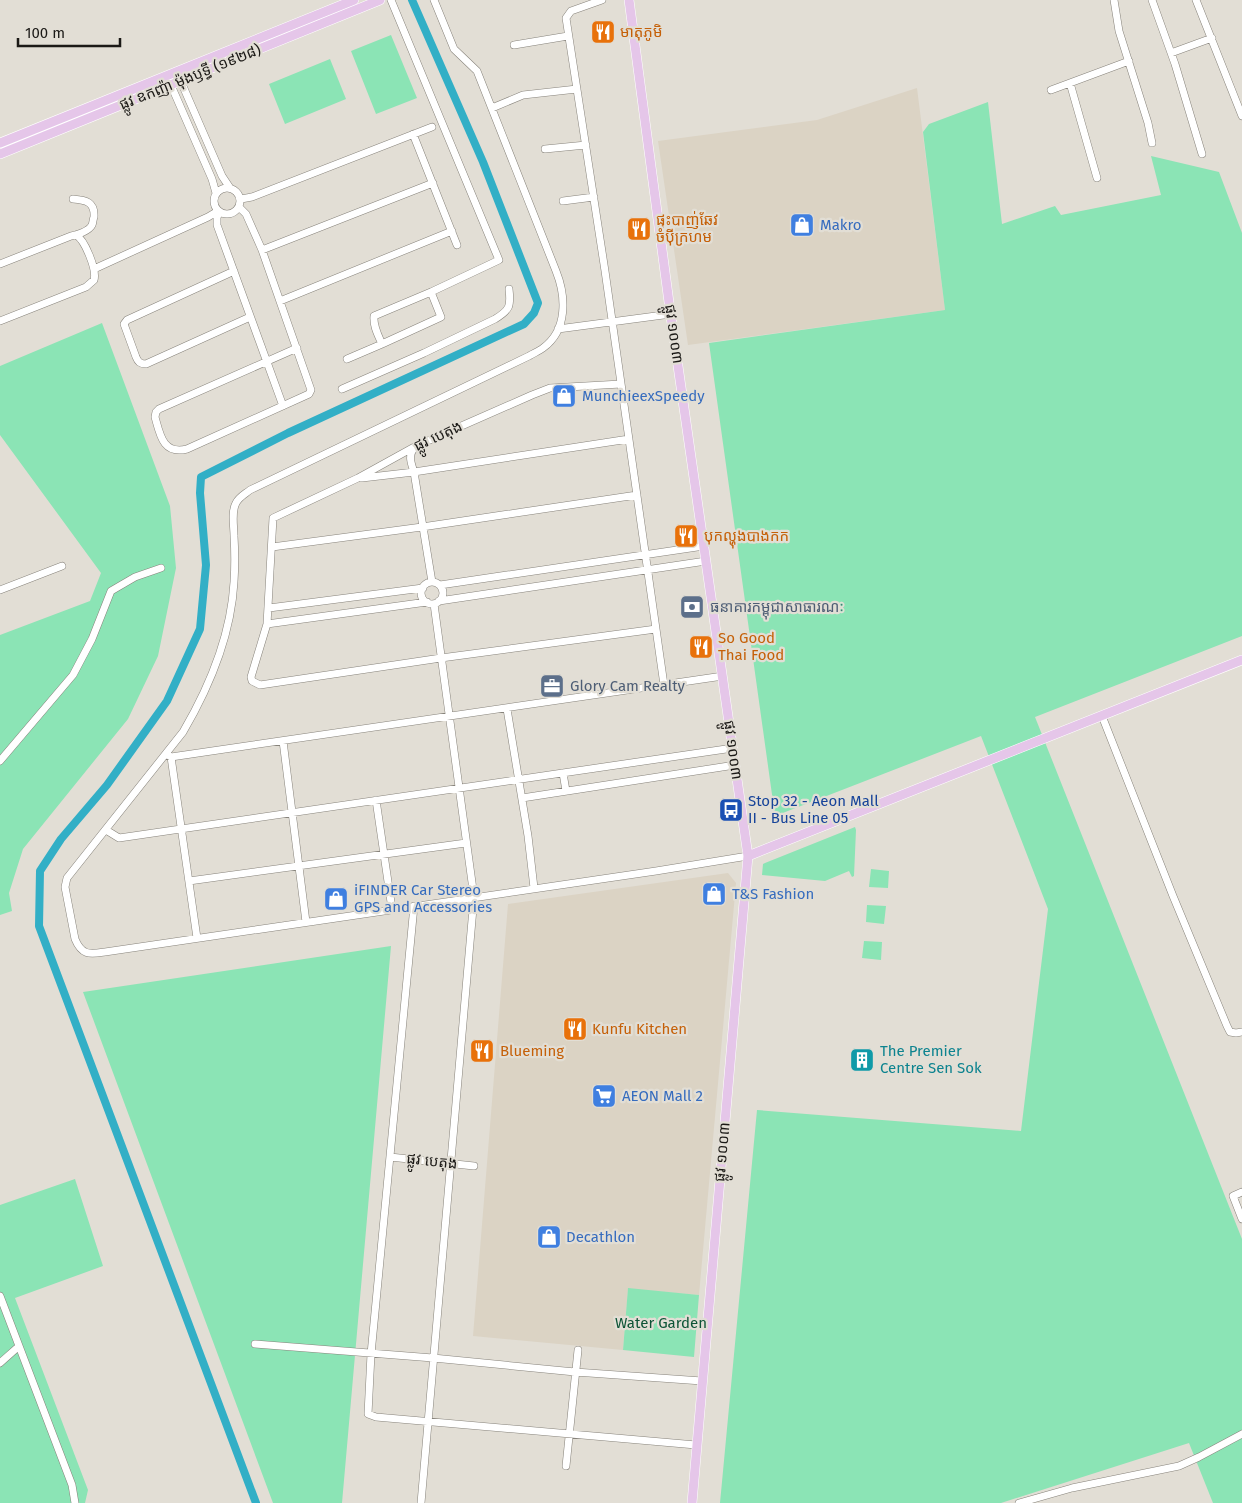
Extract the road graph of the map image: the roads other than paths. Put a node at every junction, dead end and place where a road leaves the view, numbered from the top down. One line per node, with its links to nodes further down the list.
1 (354, 0): 15 (main road, ផ្លូវ ឧកញ៉ា ម៉ុងឫទ្ធី (១៩២៨))
2 (380, 0): 17 (main road, ផ្លូវ ឧកញ៉ា ម៉ុងឫទ្ធី (១៩២៨))
3 (391, 0): 49 (street)
4 (434, 0): 22 (street)
5 (602, 0): 10 (street)
6 (629, 0): 51 (main road, ផ្លូវ ១០០៣)
7 (1114, 0): 14 (street)
8 (1152, 0): 13 (street)
9 (1196, 0): 11 (street)
10 (568, 36): 12 (street); 20 (street)
11 (1212, 38): 13 (street); 23 (street)
12 (514, 45)
13 (1171, 53): 31 (street)
14 (1129, 61): 18 (street); 27 (street)
15 (176, 72): 16 (main road, ផ្លូវ ឧកញ៉ា ម៉ុងឫទ្ធី (១៩២៨)); 17 (street)
16 (167, 76): 19 (street); 26 (main road, ផ្លូវ ឧកញ៉ា ម៉ុងឫទ្ធី (១៩២៨))
17 (180, 81): 19 (main road, ផ្លូវ ឧកញ៉ា ម៉ុងឫទ្ធី (១៩២៨)); 34 (street)
18 (1070, 83): 21 (street); 32 (street)
19 (171, 85): 30 (main road, ផ្លូវ ឧកញ៉ា ម៉ុងឫទ្ធី (១៩២៨)); 35 (street)
20 (577, 89): 22 (street); 28 (street)
21 (1051, 90)
22 (492, 108): 55 (street)
23 (1242, 116)
24 (432, 126): 25 (street)
25 (413, 134): 33 (street); 39 (street)
26 (0, 143)
27 (1152, 144)
28 (586, 145): 29 (street); 36 (street)
29 (546, 149)
30 (0, 154)
31 (1202, 154)
32 (1097, 178)
33 (433, 183): 41 (street); 44 (street)
34 (230, 188): 35 (street); 39 (street)
35 (216, 193): 40 (street)
36 (594, 197): 38 (street); 54 (street)
37 (73, 199): 42 (street)
38 (563, 201)
39 (240, 203): 40 (street); 44 (street)
40 (219, 212): 46 (street); 47 (street)
41 (452, 231): 43 (street); 50 (street)
42 (76, 235): 45 (street); 46 (street)
43 (457, 245)
44 (262, 250): 50 (street)
45 (0, 264)
46 (94, 269): 53 (street)
47 (234, 271): 52 (street); 52 (street)
48 (509, 289): 61 (street)
49 (431, 292): 56 (street); 56 (street)
50 (280, 301): 57 (street)
51 (671, 314): 54 (street); 70 (main road, ផ្លូវ ១០០៣)
52 (250, 317): 59 (street)
53 (0, 321)
54 (612, 322): 55 (street); 60 (street)
55 (558, 329): 93 (street)
56 (382, 344): 58 (street)
57 (296, 348): 59 (street); 62 (street)
58 (347, 359)
59 (267, 361): 62 (street); 62 (street)
60 (621, 384): 63 (street); 64 (street, ផ្លូវ បេតុង)
61 (342, 389)
62 (283, 406)
63 (629, 440): 65 (street); 67 (street)
64 (416, 446): 65 (street); 66 (street, ផ្លូវ បេតុង)
65 (414, 472): 66 (street); 68 (street)
66 (358, 478): 69 (street, ផ្លូវ បេតុង)
67 (637, 496): 68 (street); 71 (street)
68 (422, 527): 69 (street); 76 (street)
69 (272, 546): 81 (street)
70 (704, 546): 71 (street); 72 (main road, ផ្លូវ ១០០៣)
71 (645, 555): 75 (street); 77 (street)
72 (706, 561): 75 (street); 86 (main road, ផ្លូវ ១០០៣)
73 (62, 566): 79 (street)
74 (162, 568): 94 (street)
75 (647, 570): 80 (street); 83 (street)
76 (432, 582): 77 (street); 78 (street)
77 (440, 585): 80 (street)
78 (423, 588): 80 (street); 81 (street)
79 (0, 590)
80 (433, 602): 82 (street); 84 (street)
81 (268, 608): 82 (street)
82 (267, 624): 84 (street)
83 (656, 629): 84 (street); 87 (street)
84 (441, 658): 89 (street)
85 (1242, 660): 90 (main road)
86 (722, 676): 87 (street); 92 (main road, ផ្លូវ ១០០៣)
87 (664, 685): 88 (street)
88 (508, 708): 89 (street); 97 (street)
89 (449, 716): 91 (street); 98 (street)
90 (1102, 716): 107 (main road); 116 (street)
91 (283, 741): 93 (street); 102 (street)
92 (733, 748): 95 (main road, ផ្លូវ ១០០៣); 96 (street)
93 (168, 756): 103 (street); 104 (street)
94 (0, 761)
95 (735, 765): 99 (street); 107 (main road, ផ្លូវ ១០០៣)
96 (563, 773): 97 (street); 99 (street)
97 (519, 779): 98 (street); 100 (street)
98 (459, 788): 101 (street); 105 (street)
99 (566, 791): 100 (street)
100 (522, 798): 110 (street)
101 (376, 800): 102 (street); 106 (street)
102 (292, 812): 103 (street); 108 (street)
103 (181, 829): 104 (street); 109 (street)
104 (106, 830): 115 (street)
105 (466, 842): 106 (street); 111 (street)
106 (384, 854): 108 (street); 113 (street)
107 (748, 856): 110 (street); 130 (main road, ផ្លូវ ១០០៣)
108 (299, 865): 109 (street); 114 (street)
109 (189, 881): 115 (street)
110 (534, 888): 111 (street)
111 (474, 897): 112 (street); 118 (street)
112 (414, 906): 113 (street); 117 (street)
113 (392, 909): 114 (street)
114 (306, 922): 115 (street)
115 (196, 938)
116 (1242, 1032)
117 (390, 1157): 118 (street, ផ្លូវ បេតុង); 126 (street)
118 (450, 1163): 119 (street, ផ្លូវ បេតុង); 127 (street)
119 (474, 1166)
120 (1242, 1192): 121 (street)
121 (1242, 1218)
122 (0, 1296): 124 (street)
123 (255, 1344): 126 (street)
124 (18, 1347): 128 (street); 136 (street)
125 (578, 1350): 129 (street)
126 (371, 1354): 127 (street); 131 (street)
127 (433, 1358): 129 (street); 131 (street)
128 (0, 1362)
129 (575, 1372): 130 (street); 132 (street)
130 (702, 1382): 134 (main road, ផ្លូវ ១០០៣)
131 (428, 1420): 132 (street); 137 (street)
132 (570, 1433): 134 (street); 135 (street)
133 (1242, 1434): 139 (street)
134 (696, 1445): 138 (main road, ផ្លូវ ១០០៣)
135 (566, 1466)
136 (75, 1503)
137 (421, 1503)
138 (692, 1503)
139 (1018, 1503)

